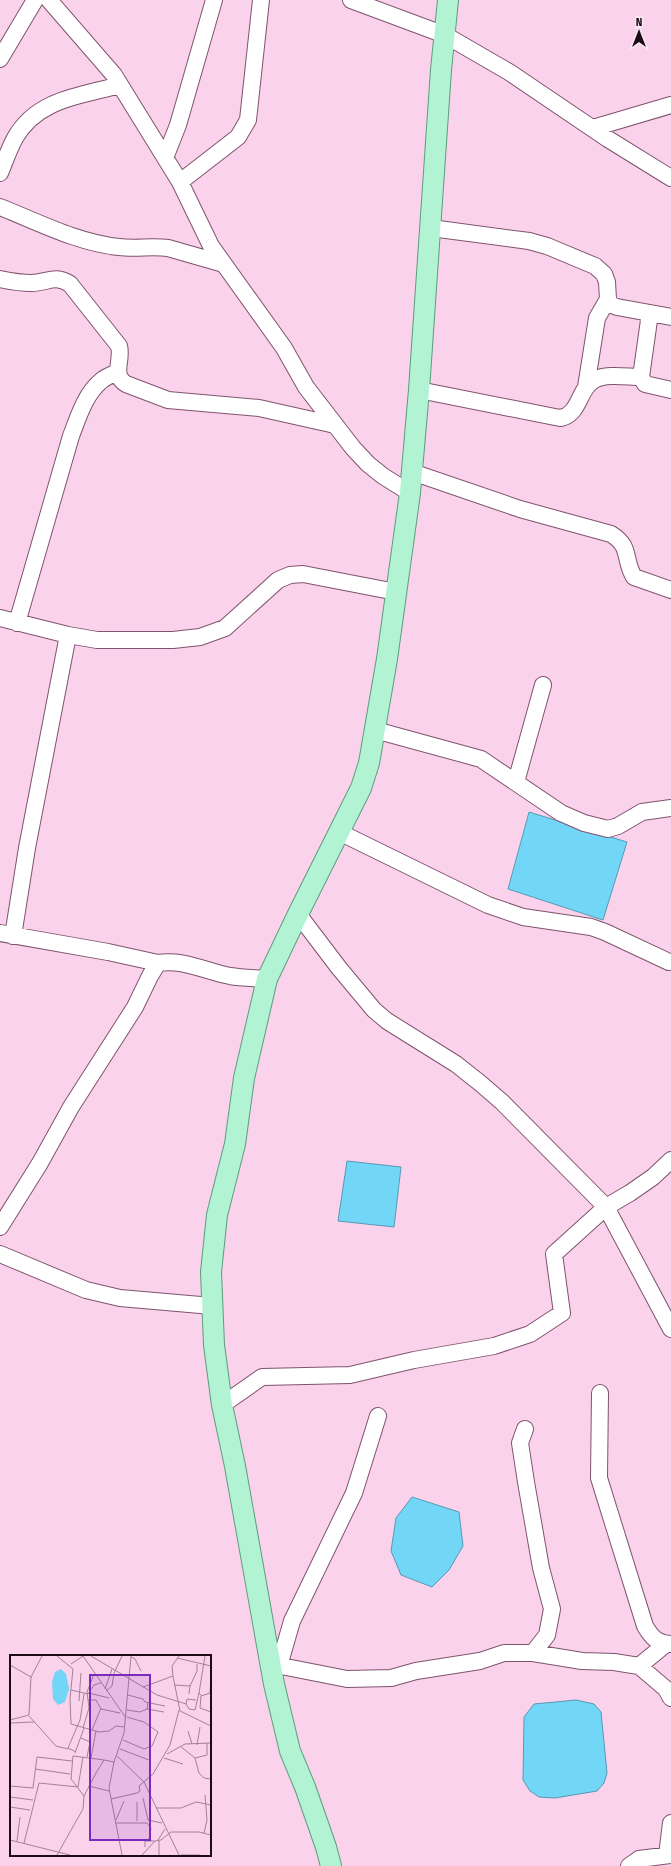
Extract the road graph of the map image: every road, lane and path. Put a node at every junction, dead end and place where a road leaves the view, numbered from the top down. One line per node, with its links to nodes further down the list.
1 (35, 0): 8 (street)
2 (49, 0): 9 (street)
3 (214, 0): 12 (street)
4 (261, 0): 15 (street)
5 (351, 0): 7 (street)
6 (448, 0): 7 (main road)
7 (445, 35): 11 (street); 17 (main road)
8 (0, 59)
9 (120, 85): 12 (street); 13 (street)
10 (671, 105): 11 (street)
11 (593, 128): 14 (street)
12 (165, 158): 15 (street)
13 (0, 173)
14 (671, 178)
15 (180, 182): 18 (street)
16 (0, 207): 18 (street)
17 (431, 228): 20 (street); 26 (main road)
18 (224, 264): 28 (street)
19 (0, 279): 23 (street)
20 (608, 299): 21 (street); 25 (street)
21 (650, 313): 22 (street); 24 (street)
22 (671, 317)
23 (117, 372): 28 (street); 34 (street)
24 (641, 377): 25 (street); 27 (street)
25 (586, 387): 26 (street)
26 (419, 390): 29 (main road)
27 (671, 390)
28 (335, 425): 30 (street)
29 (412, 472): 30 (main road); 31 (street)
30 (410, 493): 32 (main road)
31 (671, 590)
32 (396, 592): 35 (street); 37 (main road)
33 (0, 618): 34 (street)
34 (17, 623): 35 (street)
35 (68, 635): 42 (street)
36 (543, 685): 38 (street)
37 (375, 730): 38 (street); 40 (main road)
38 (516, 782): 39 (street)
39 (671, 808)
40 (339, 832): 41 (main road); 43 (street)
41 (298, 914): 45 (main road); 47 (street)
42 (7, 935): 44 (street)
43 (669, 962)
44 (158, 963): 45 (street); 48 (street)
45 (267, 979): 50 (main road)
46 (671, 1160): 47 (street)
47 (606, 1207): 51 (street); 53 (street)
48 (0, 1227)
49 (0, 1254): 50 (street)
50 (212, 1306): 53 (main road)
51 (671, 1329)
52 (600, 1393): 56 (street)
53 (222, 1405): 58 (main road)
54 (378, 1416): 58 (street)
55 (525, 1429): 57 (street)
56 (668, 1644): 59 (street)
57 (533, 1653): 58 (street); 59 (street)
58 (275, 1665): 63 (main road)
59 (640, 1666): 60 (street)
60 (671, 1698)
61 (671, 1823): 62 (street)
62 (669, 1855): 64 (street)
63 (331, 1866)
64 (630, 1866)

